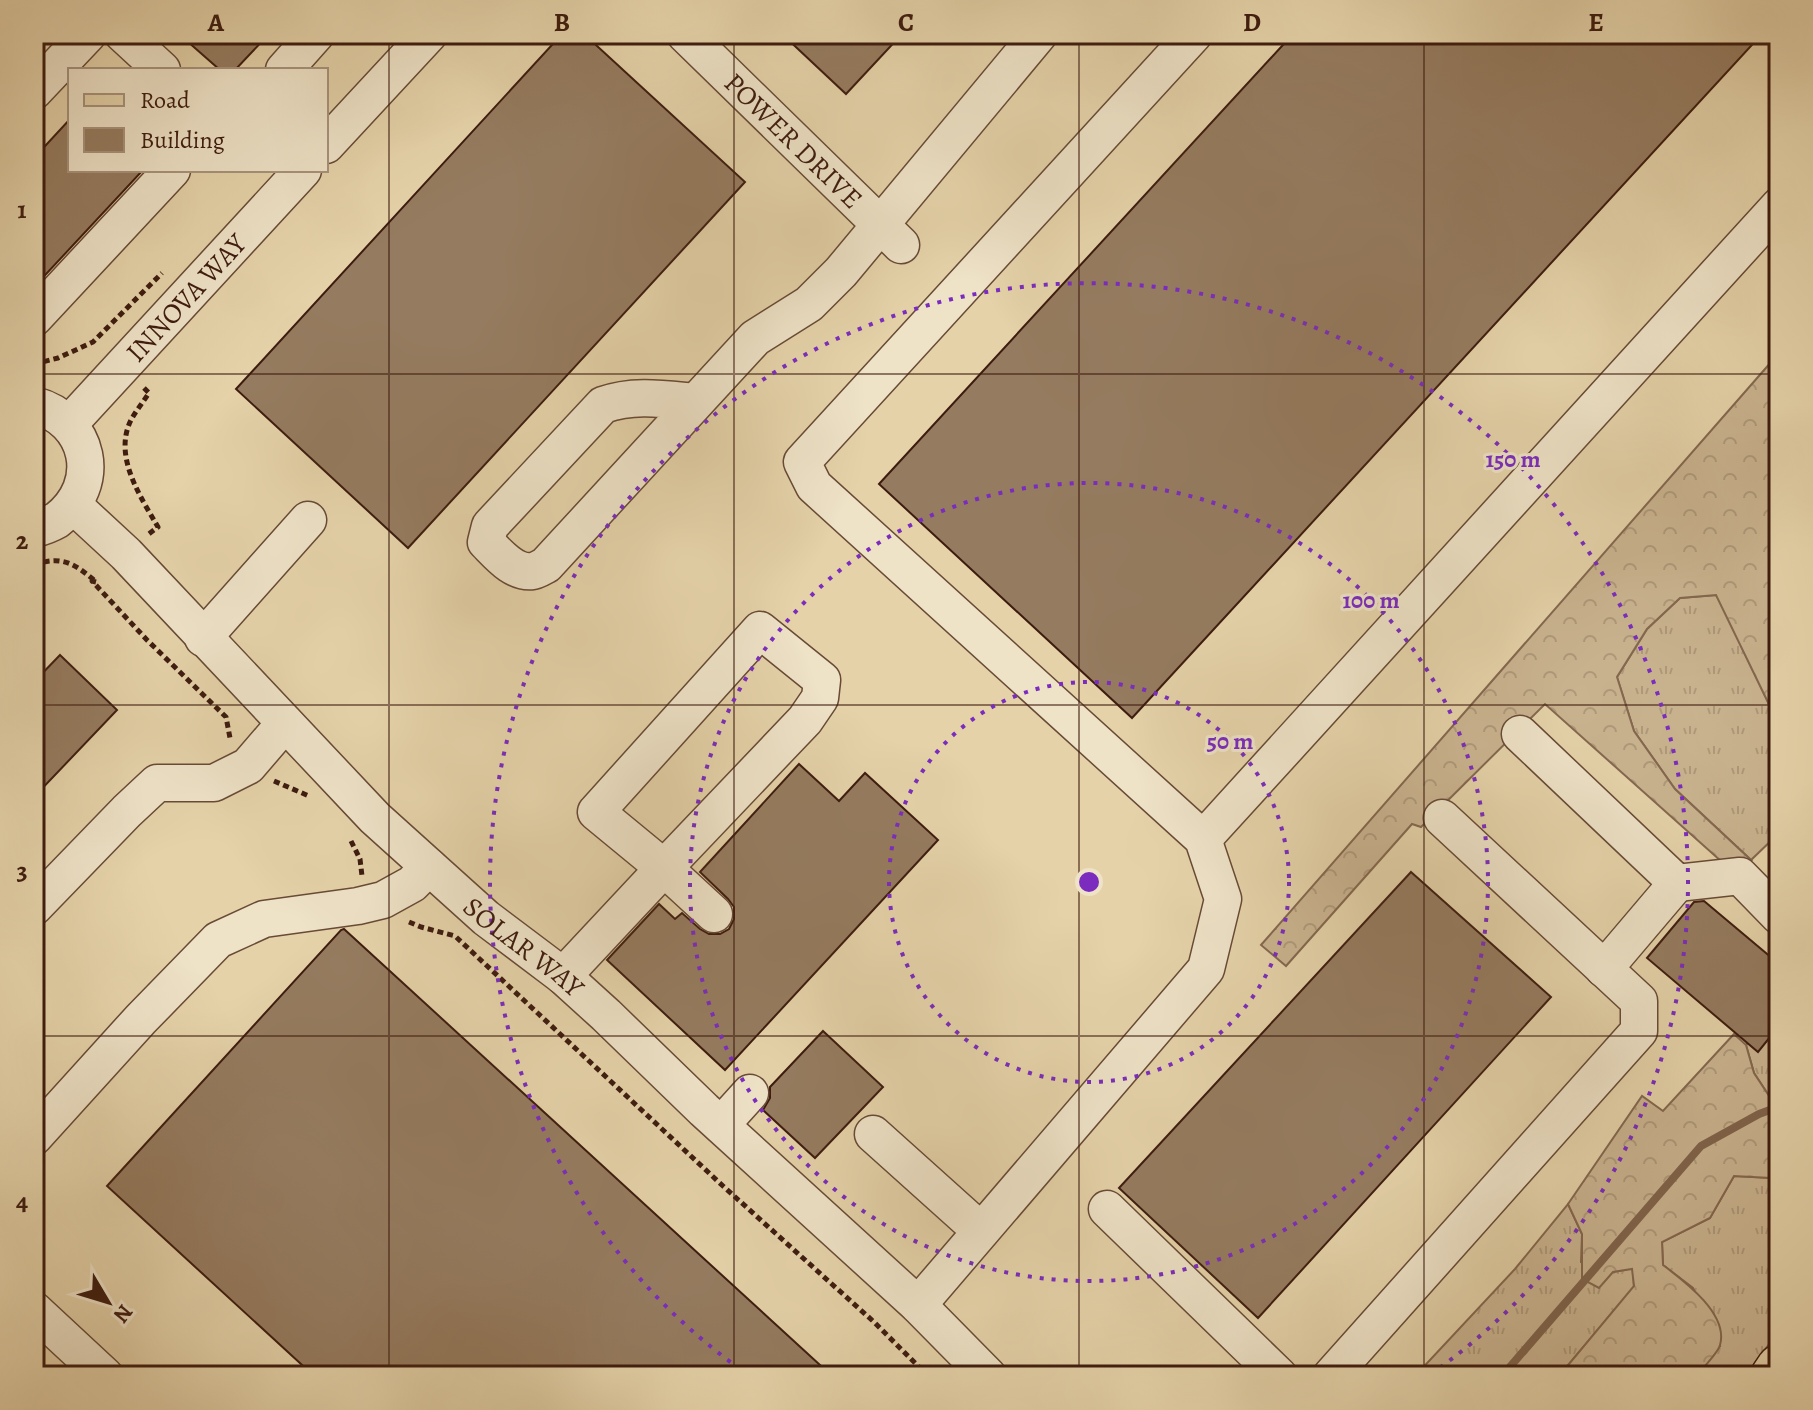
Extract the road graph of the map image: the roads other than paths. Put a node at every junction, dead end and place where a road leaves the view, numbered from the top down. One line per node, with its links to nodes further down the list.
1 (88, 34): 10 (street)
2 (123, 34): 8 (street)
3 (316, 34): 9 (street)
4 (429, 34): 11 (street)
5 (685, 34): 15 (street, POWER DRIVE)
6 (1039, 34): 15 (street)
7 (1194, 34): 27 (street)
8 (160, 68)
9 (286, 68)
10 (34, 91)
11 (328, 143)
12 (170, 172): 16 (street)
13 (301, 172): 19 (street, INNOVA WAY)
14 (1779, 206): 27 (street)
15 (890, 235): 17 (street)
16 (34, 318)
17 (696, 402): 17 (street)
18 (34, 405): 19 (street)
19 (69, 424): 20 (street)
20 (73, 505): 22 (street); 23 (street, SOLAR WAY)
21 (308, 520): 23 (street)
22 (34, 529)
23 (203, 638): 24 (street, SOLAR WAY)
24 (285, 723): 28 (street, SOLAR WAY); 31 (street)
25 (1520, 734): 30 (street)
26 (1442, 818): 34 (street)
27 (1203, 839): 41 (street)
28 (429, 867): 35 (street, SOLAR WAY); 39 (street)
29 (664, 868): 29 (street); 32 (street); 35 (street)
30 (1677, 883): 33 (street); 34 (street)
31 (34, 907)
32 (714, 914)
33 (1779, 916)
34 (1604, 969): 48 (street)
35 (563, 976): 37 (street, SOLAR WAY)
36 (750, 1093): 37 (street)
37 (721, 1125): 42 (street, SOLAR WAY)
38 (873, 1134): 41 (street)
39 (34, 1137)
40 (1107, 1209): 47 (street)
41 (981, 1231): 42 (street)
42 (918, 1305): 46 (street, SOLAR WAY)
43 (34, 1310): 45 (street)
44 (1779, 1367): 49 (main road)
45 (105, 1376)
46 (988, 1376)
47 (1279, 1376)
48 (1331, 1376)
49 (1773, 1376)

